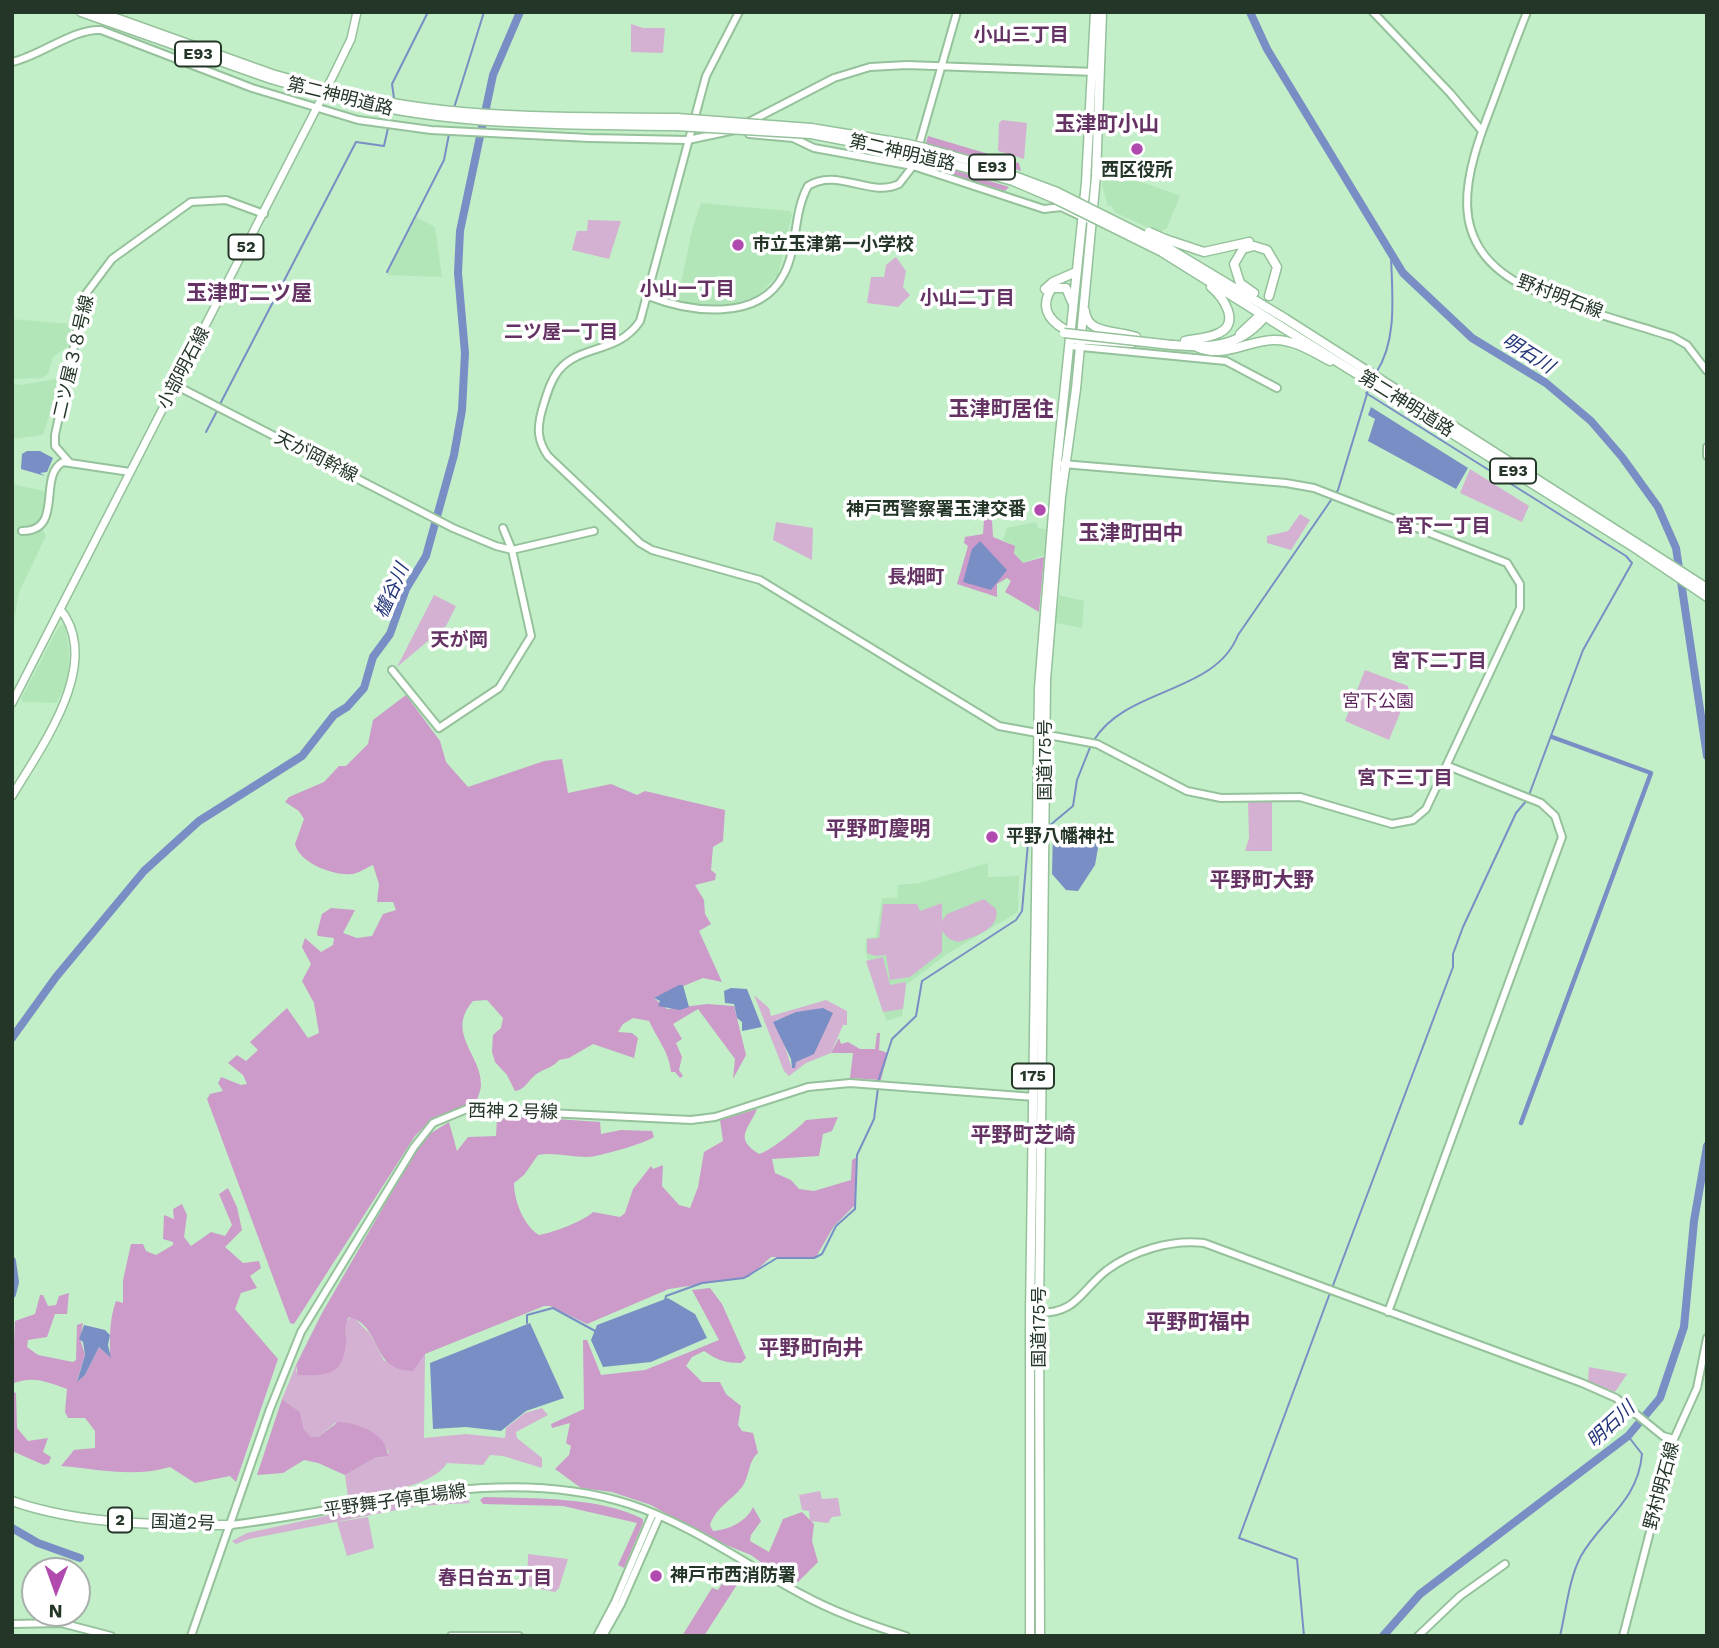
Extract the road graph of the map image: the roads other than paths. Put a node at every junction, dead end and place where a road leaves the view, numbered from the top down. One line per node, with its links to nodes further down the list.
1 (81, 12): 13 (highway, 第二神明道路 / E93)
2 (99, 12): 13 (highway, 第二神明道路 / E93)
3 (358, 12): 14 (main road, 小部明石線 / 52)
4 (739, 12): 17 (street)
5 (957, 12): 11 (street)
6 (1095, 12): 12 (highway, 国道175号 / 175)
7 (1102, 12): 12 (highway, 国道175号 / 175)
8 (1373, 12): 15 (street)
9 (1527, 12): 15 (street, 野村明石線)
10 (12, 62): 14 (street)
11 (940, 67): 12 (street); 16 (street); 18 (street)
12 (1094, 72): 21 (highway, 国道175号 / 175)
13 (318, 89): 19 (highway, 第二神明道路 / E93, bridge)
14 (316, 108): 17 (street); 20 (main road, 小部明石線 / 52)
15 (1482, 131): 35 (street, 野村明石線)
16 (730, 132): 17 (street); 18 (street)
17 (688, 140): 25 (street)
18 (912, 166): 21 (street); 25 (street)
19 (1055, 195): 22 (highway, 第二神明道路 / E93, bridge); 22 (highway, 第二神明道路 / E93, bridge)
20 (264, 214): 37 (main road, 小部明石線 / 52); 42 (street, 二ツ屋３８号線)
21 (1086, 219): 23 (highway, 国道175号 / 175); 26 (highway, 国道175号 / 175)
22 (1163, 245): 24 (highway, 第二神明道路 / E93); 27 (highway, 第二神明道路 / E93); 27 (highway)
23 (1076, 272): 28 (highway, 国道175号 / 175); 29 (highway)
24 (1203, 277): 31 (highway); 36 (highway, 第二神明道路 / E93)
25 (648, 296): 55 (street)
26 (1083, 301): 30 (highway); 33 (highway, 国道175号 / 175)
27 (1286, 319): 36 (highway, 第二神明道路 / E93)
28 (1073, 326): 29 (highway); 33 (highway, 国道175号 / 175)
29 (1064, 331): 30 (highway, bridge)
30 (1139, 339): 32 (highway, bridge); 33 (highway, bridge)
31 (1185, 341): 32 (highway); 34 (highway)
32 (1170, 342): 34 (highway)
33 (1076, 343): 38 (street); 43 (highway, 国道175号 / 175)
34 (1197, 347): 36 (highway)
35 (1707, 371)
36 (1360, 373): 39 (highway, 第二神明道路 / E93); 39 (highway, 第二神明道路 / E93)
37 (175, 385): 44 (main road, 小部明石線 / 52); 49 (street, 天が岡幹線)
38 (1277, 388)
39 (1396, 394): 48 (highway, 第二神明道路 / E93)
40 (1707, 447): 41 (street)
41 (1707, 456)
42 (69, 462): 44 (street); 46 (street)
43 (1061, 464): 55 (highway, 国道175号 / 175); 56 (street)
44 (130, 472): 52 (main road, 小部明石線 / 52)
45 (503, 528): 49 (street)
46 (22, 530)
47 (594, 531): 49 (street)
48 (1632, 542): 50 (highway, 第二神明道路 / E93); 51 (highway, 第二神明道路 / E93)
49 (512, 550): 53 (street)
50 (1707, 588)
51 (1707, 597)
52 (60, 609): 54 (main road, 小部明石線 / 52); 57 (main road)
53 (392, 670)
54 (12, 703)
55 (1042, 734): 56 (street); 58 (highway, 国道175号 / 175)
56 (1448, 766): 61 (street)
57 (12, 796)
58 (1041, 832): 59 (highway, 国道175号 / 175); 60 (highway, 国道175号 / 175)
59 (1033, 1097): 60 (street, 西神２号線); 62 (highway, 国道175号 / 175); 68 (street, 西神２号線)
60 (1044, 1098): 63 (highway, 国道175号 / 175)
61 (1388, 1312): 63 (street); 65 (street)
62 (1030, 1313): 63 (street); 78 (highway, 国道175号 / 175)
63 (1040, 1313): 79 (highway, 国道175号 / 175)
64 (1707, 1338): 65 (street, 野村明石線)
65 (1674, 1439): 81 (street, 野村明石線)
66 (12, 1501): 68 (highway, 国道2号 / 2)
67 (656, 1515): 68 (street, 平野舞子停車場線); 75 (street); 76 (street); 77 (street, 平野舞子停車場線)
68 (230, 1525): 72 (street, 西神２号線)
69 (1505, 1564): 80 (street)
70 (84, 1627): 71 (street)
71 (111, 1636)
72 (191, 1636)
73 (451, 1636): 74 (street)
74 (519, 1636)
75 (597, 1636)
76 (603, 1636)
77 (906, 1636)
78 (1030, 1636)
79 (1040, 1636)
80 (1418, 1636)
81 (1623, 1636)

